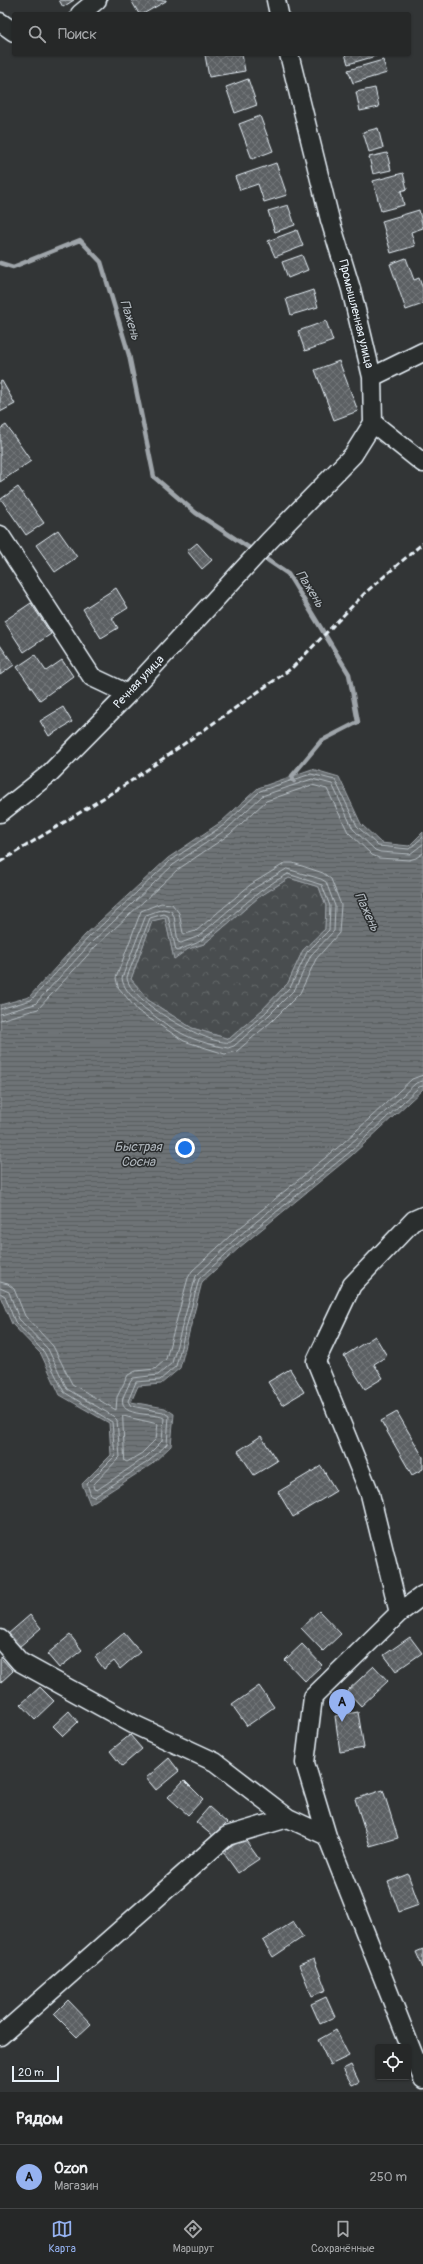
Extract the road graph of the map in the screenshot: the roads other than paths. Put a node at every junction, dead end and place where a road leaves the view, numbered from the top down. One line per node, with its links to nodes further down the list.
1 (97, 0): 3 (street)
2 (276, 0): 4 (street)
3 (82, 12)
4 (279, 12)
5 (0, 22): 6 (street)
6 (12, 31)
7 (289, 56): 9 (street, Промышленная улица)
8 (423, 352): 9 (street)
9 (372, 377): 10 (street, Промышленная улица)
10 (373, 423): 11 (street); 13 (street, Речная улица)
11 (423, 463)
12 (0, 535): 13 (street)
13 (128, 694): 14 (street, Речная улица)
14 (0, 813)
15 (423, 1216): 17 (street)
16 (423, 1595): 17 (street)
17 (399, 1613): 20 (street)
18 (0, 1640): 19 (street)
19 (288, 1818): 20 (street); 21 (street)
20 (327, 1836): 22 (street)
21 (0, 2036)
22 (423, 2080)

